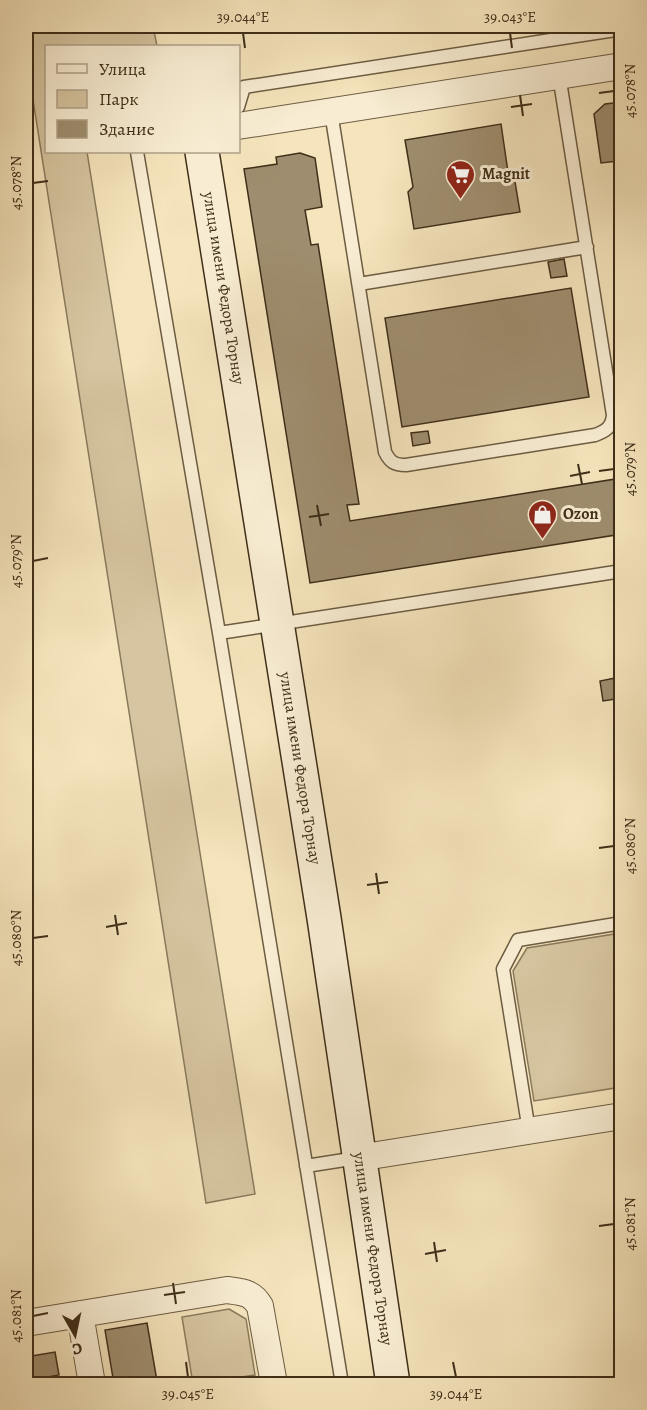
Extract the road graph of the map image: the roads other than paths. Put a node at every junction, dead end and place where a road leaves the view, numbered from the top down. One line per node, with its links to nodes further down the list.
1 (621, 29): 4 (lane)
2 (621, 66): 3 (street)
3 (559, 75): 5 (street); 9 (lane)
4 (240, 100)
5 (331, 112): 6 (street); 10 (lane)
6 (240, 126)
7 (137, 153): 13 (lane)
8 (202, 153): 12 (street, улица имени Федора Торнау)
9 (587, 248): 10 (lane); 10 (lane)
10 (358, 284)
11 (621, 571): 12 (lane)
12 (276, 624): 13 (lane); 17 (street, улица имени Федора Торнау)
13 (219, 633): 18 (lane)
14 (621, 923): 16 (lane)
15 (621, 1116): 16 (street)
16 (529, 1131): 17 (street)
17 (358, 1158): 18 (lane); 24 (street, улица имени Федора Торнау)
18 (306, 1166): 23 (lane)
19 (80, 1314): 20 (street); 21 (street); 22 (street)
20 (26, 1323)
21 (92, 1384)
22 (274, 1384)
23 (342, 1384)
24 (393, 1384)

